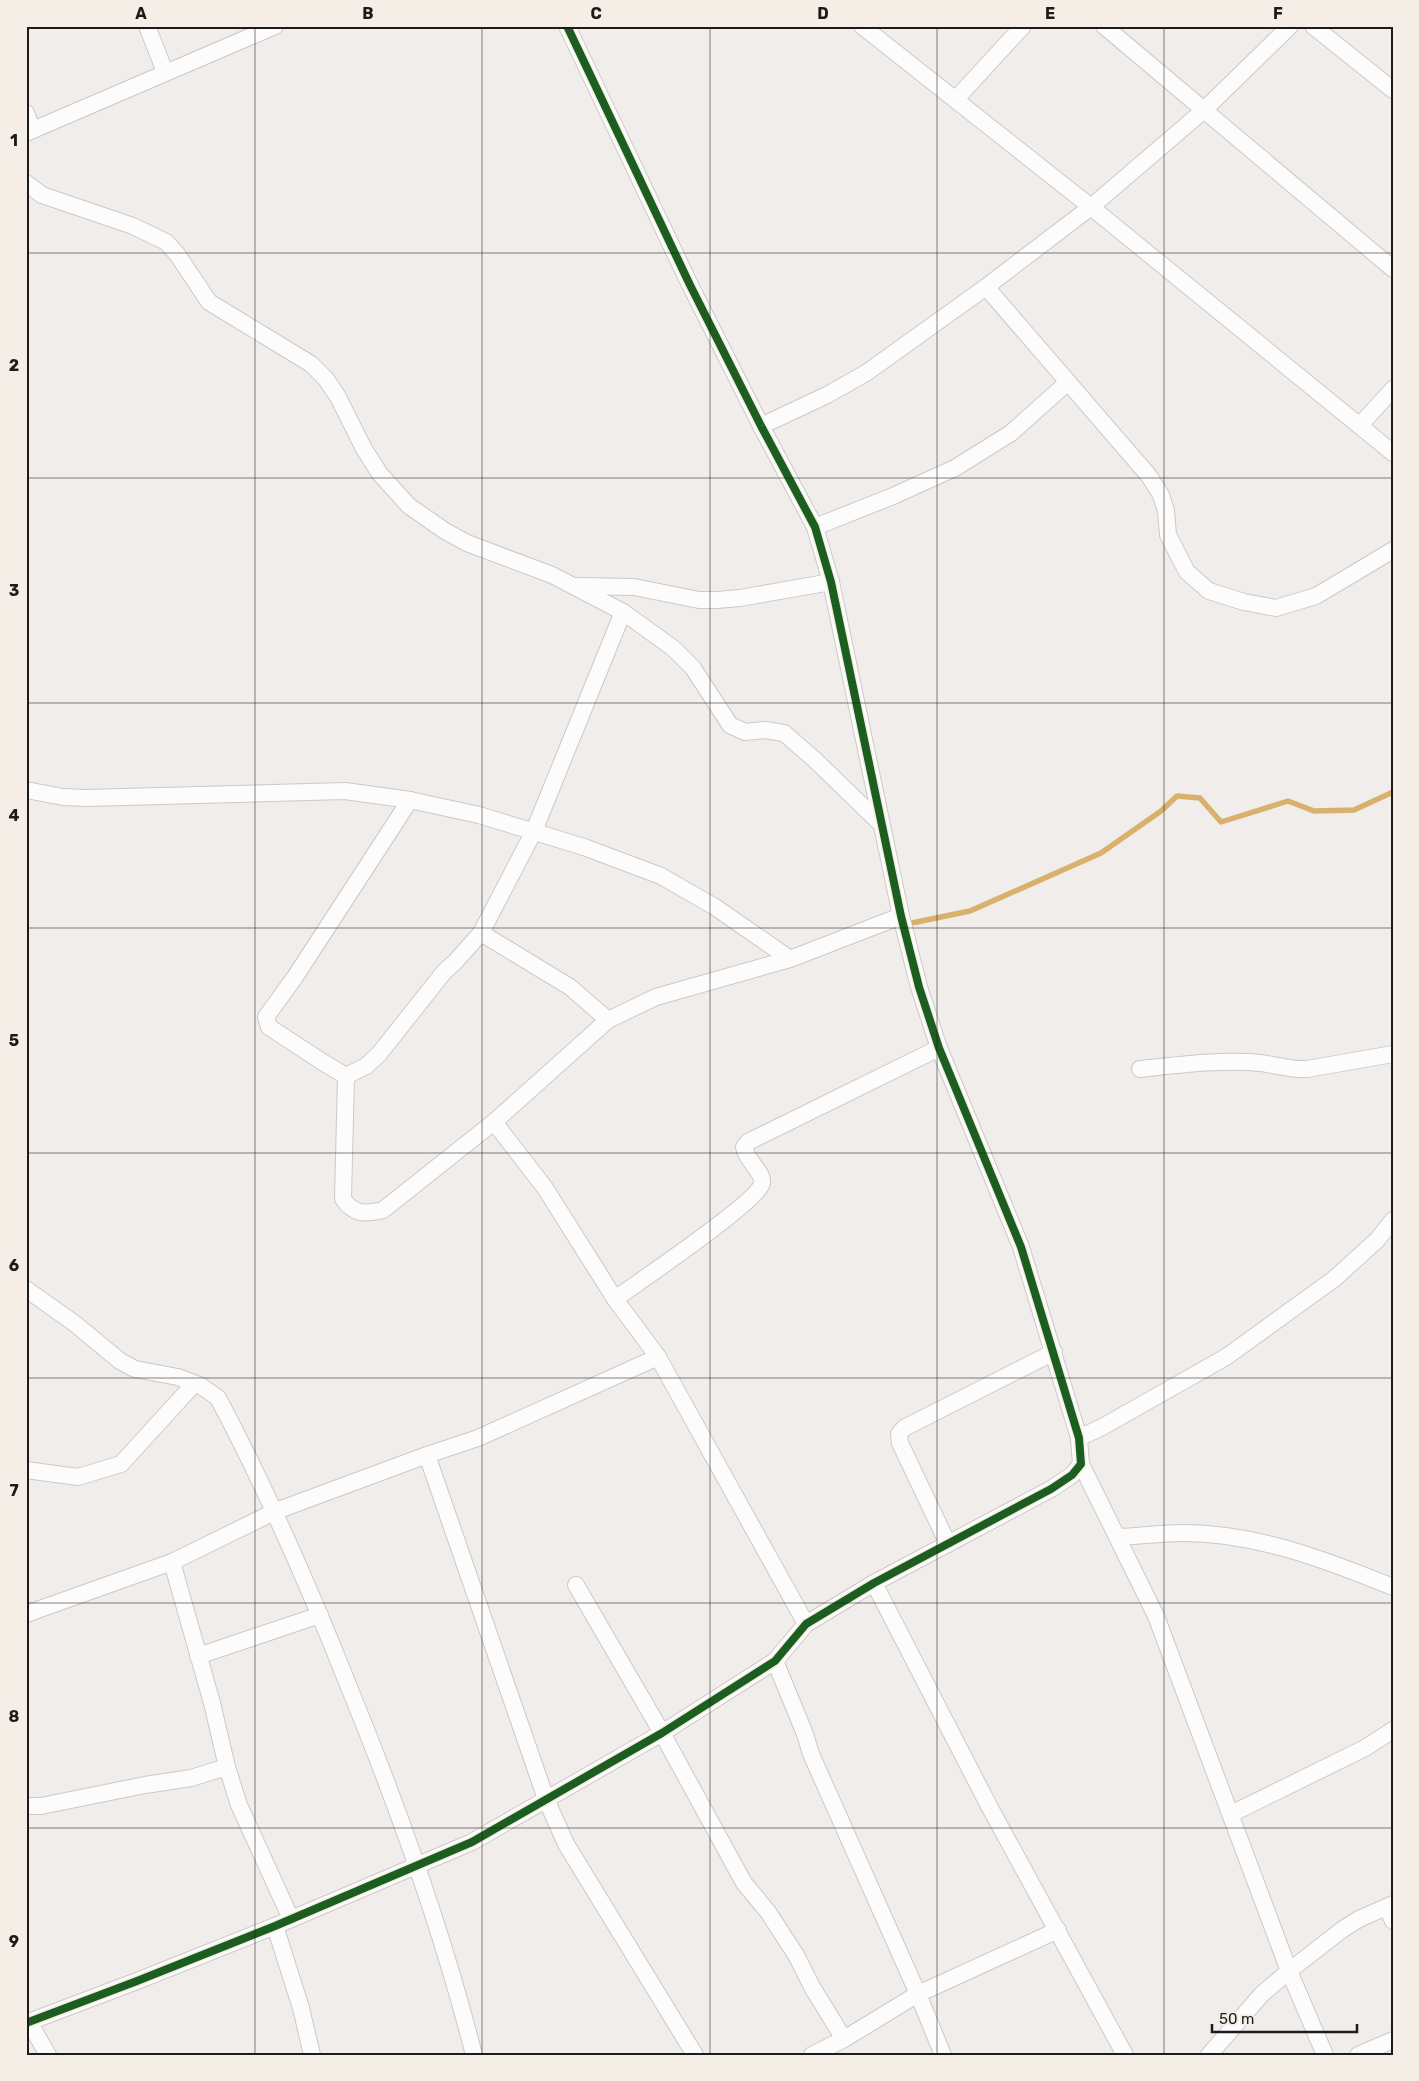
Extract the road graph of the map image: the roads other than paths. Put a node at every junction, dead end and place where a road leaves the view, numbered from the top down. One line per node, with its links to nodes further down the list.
1 (148, 26): 9 (street)
2 (567, 26): 21 (street)
3 (862, 26): 11 (street)
4 (1023, 26): 11 (street)
5 (1104, 26): 12 (street)
6 (1290, 26): 12 (street)
7 (1313, 26): 10 (street)
8 (273, 27): 9 (street)
9 (165, 72): 14 (street)
10 (1393, 90)
11 (956, 99): 16 (street)
12 (1204, 111): 16 (street); 17 (street)
13 (26, 112): 14 (street)
14 (29, 132)
15 (26, 183): 27 (street)
16 (1091, 207): 18 (street); 22 (street)
17 (1393, 269)
18 (986, 287): 19 (street); 21 (street)
19 (1068, 382): 24 (street); 25 (street)
20 (1393, 389): 22 (street)
21 (761, 426): 24 (street)
22 (1360, 426): 23 (street)
23 (1393, 453)
24 (815, 527): 26 (street)
25 (1393, 550)
26 (831, 582): 27 (street); 31 (street)
27 (576, 586): 28 (street)
28 (623, 612): 31 (street); 32 (street)
29 (26, 790): 30 (street)
30 (410, 800): 32 (street); 40 (street)
31 (882, 825): 33 (street)
32 (534, 831): 34 (street); 35 (street)
33 (901, 916): 35 (street); 37 (street)
34 (481, 933): 36 (street); 40 (street)
35 (790, 959): 36 (street)
36 (608, 1020): 41 (street)
37 (939, 1048): 44 (street); 45 (street)
38 (1393, 1054): 39 (street)
39 (1140, 1069)
40 (346, 1076): 41 (street)
41 (494, 1122): 44 (street)
42 (1393, 1220): 48 (street)
43 (26, 1289): 47 (street)
44 (615, 1299): 46 (street)
45 (1054, 1352): 48 (street); 54 (street)
46 (658, 1357): 49 (street); 61 (street)
47 (194, 1384): 51 (street); 52 (street)
48 (1079, 1438): 50 (street)
49 (427, 1455): 52 (street); 67 (street)
50 (1081, 1464): 53 (street); 54 (street)
51 (26, 1470)
52 (276, 1511): 55 (street); 60 (street)
53 (1118, 1537): 58 (street); 69 (street)
54 (948, 1544): 56 (street)
55 (172, 1562): 59 (street); 62 (street)
56 (874, 1583): 61 (street); 74 (street)
57 (576, 1585): 65 (street)
58 (1393, 1587)
59 (26, 1614)
60 (320, 1615): 62 (street); 70 (street)
61 (806, 1624): 63 (street)
62 (198, 1656): 66 (street)
63 (775, 1661): 65 (street); 76 (street)
64 (1393, 1730): 69 (street)
65 (662, 1733): 67 (street); 78 (street)
66 (227, 1767): 68 (street); 72 (street)
67 (546, 1799): 70 (street); 83 (street)
68 (26, 1806)
69 (1231, 1814): 75 (street)
70 (416, 1866): 72 (street); 82 (street)
71 (1391, 1911): 75 (street)
72 (291, 1919): 73 (street)
73 (275, 1926): 77 (street); 81 (street)
74 (1058, 1930): 76 (street); 86 (street)
75 (1289, 1971): 87 (street); 88 (street)
76 (918, 1994): 78 (street); 85 (street)
77 (28, 2023): 80 (street)
78 (844, 2039): 84 (street)
79 (1393, 2040): 89 (street)
80 (48, 2055)
81 (312, 2055)
82 (474, 2055)
83 (695, 2055)
84 (812, 2055)
85 (943, 2055)
86 (1125, 2055)
87 (1209, 2055)
88 (1325, 2055)
89 (1358, 2055)

